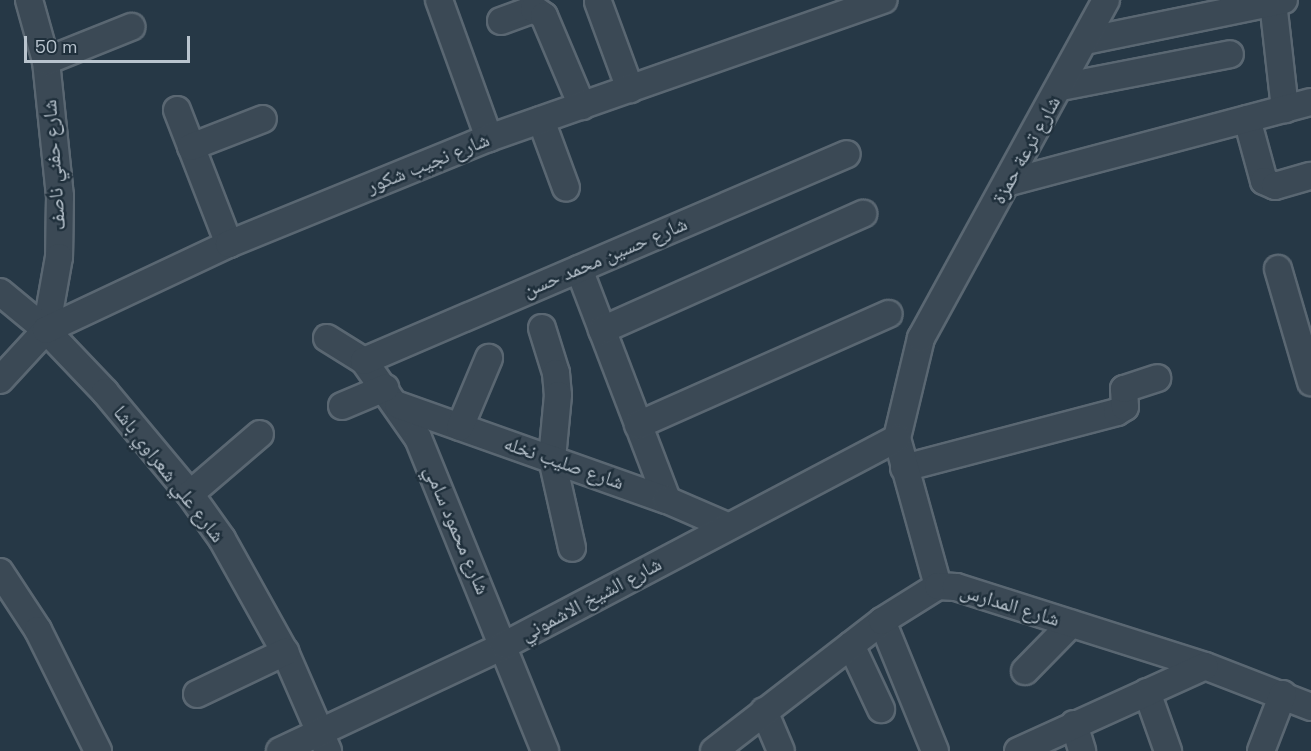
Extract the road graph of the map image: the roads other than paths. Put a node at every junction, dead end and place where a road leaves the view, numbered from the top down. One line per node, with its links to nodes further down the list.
1 (29, 0): 11 (street, شارع حفني ناصف)
2 (439, 0): 21 (street)
3 (884, 0): 13 (street, شارع نجيب شكور)
4 (1106, 0): 9 (street, شارع ترعة حمزة)
5 (1279, 1): 9 (street); 16 (street)
6 (597, 2): 13 (street)
7 (501, 21): 15 (street)
8 (131, 27): 11 (street)
9 (1085, 41): 12 (street, شارع ترعة حمزة)
10 (1230, 54): 12 (street)
11 (46, 61): 34 (street, شارع حفني ناصف)
12 (1061, 87): 25 (street, شارع ترعة حمزة)
13 (630, 89): 15 (street, شارع نجيب شكور)
14 (1311, 102): 16 (street)
15 (582, 106): 20 (street, شارع نجيب شكور)
16 (1285, 109): 19 (street)
17 (177, 111): 22 (street)
18 (263, 119): 22 (street)
19 (1247, 119): 24 (street); 25 (street)
20 (542, 120): 21 (street, شارع نجيب شكور); 26 (street)
21 (489, 138): 28 (street, شارع نجيب شكور)
22 (191, 147): 28 (street)
23 (848, 154): 29 (street, شارع حسين محمد حسن)
24 (1311, 176)
25 (1010, 182): 47 (street, شارع ترعة حمزة)
26 (566, 188)
27 (862, 214): 35 (street)
28 (229, 244): 34 (street, شارع نجيب شكور)
29 (579, 268): 35 (street); 38 (street, شارع حسين محمد حسن)
30 (1278, 269): 41 (street)
31 (0, 292): 34 (street, شارع علي شعراوي باشا)
32 (888, 314): 44 (street)
33 (542, 328): 48 (street)
34 (46, 330): 40 (street, شارع نجيب شكور); 50 (street, شارع علي شعراوي باشا)
35 (602, 330): 44 (street)
36 (327, 338): 38 (street, شارع محمود سامي)
37 (489, 358): 45 (street)
38 (364, 361): 42 (street, شارع محمود سامي)
39 (1156, 378): 49 (street)
40 (0, 380)
41 (1311, 382)
42 (392, 397): 43 (street); 45 (street, شارع صليب نخله); 58 (street, شارع محمود سامي)
43 (342, 406)
44 (638, 425): 51 (street)
45 (460, 427): 48 (street, شارع صليب نخله)
46 (260, 434): 50 (street)
47 (897, 438): 49 (street); 52 (street, شارع الشيخ الاشموني)
48 (552, 459): 51 (street, شارع صليب نخله); 53 (street)
49 (904, 468): 55 (street)
50 (190, 494): 60 (street, شارع علي شعراوي باشا)
51 (667, 500): 52 (street, شارع صليب نخله)
52 (727, 526): 58 (street, شارع الشيخ الاشموني)
53 (572, 548)
54 (0, 572): 71 (street)
55 (938, 586): 56 (street, شارع المدارس); 57 (street, شارع المدارس)
56 (882, 621): 59 (street, شارع المدارس); 76 (street)
57 (1071, 624): 61 (street, شارع المدارس); 62 (street)
58 (504, 645): 70 (street, شارع الشيخ الاشموني); 73 (street, شارع محمود سامي)
59 (851, 645): 67 (street); 68 (street, شارع المدارس)
60 (285, 652): 64 (street); 70 (street, شارع علي شعراوي باشا)
61 (1205, 666): 63 (street); 65 (street, شارع المدارس)
62 (1025, 671)
63 (1147, 692): 69 (street); 79 (street)
64 (197, 694)
65 (1283, 694): 66 (street, شارع المدارس); 80 (street)
66 (1311, 707)
67 (881, 709)
68 (764, 711): 74 (street, شارع المدارس); 75 (street)
69 (1074, 724): 77 (street); 78 (street)
70 (325, 742): 72 (street, شارع الشيخ الاشموني)
71 (98, 751)
72 (280, 751)
73 (545, 751)
74 (714, 751)
75 (781, 751)
76 (935, 751)
77 (1018, 751)
78 (1082, 751)
79 (1168, 751)
80 (1262, 751)

